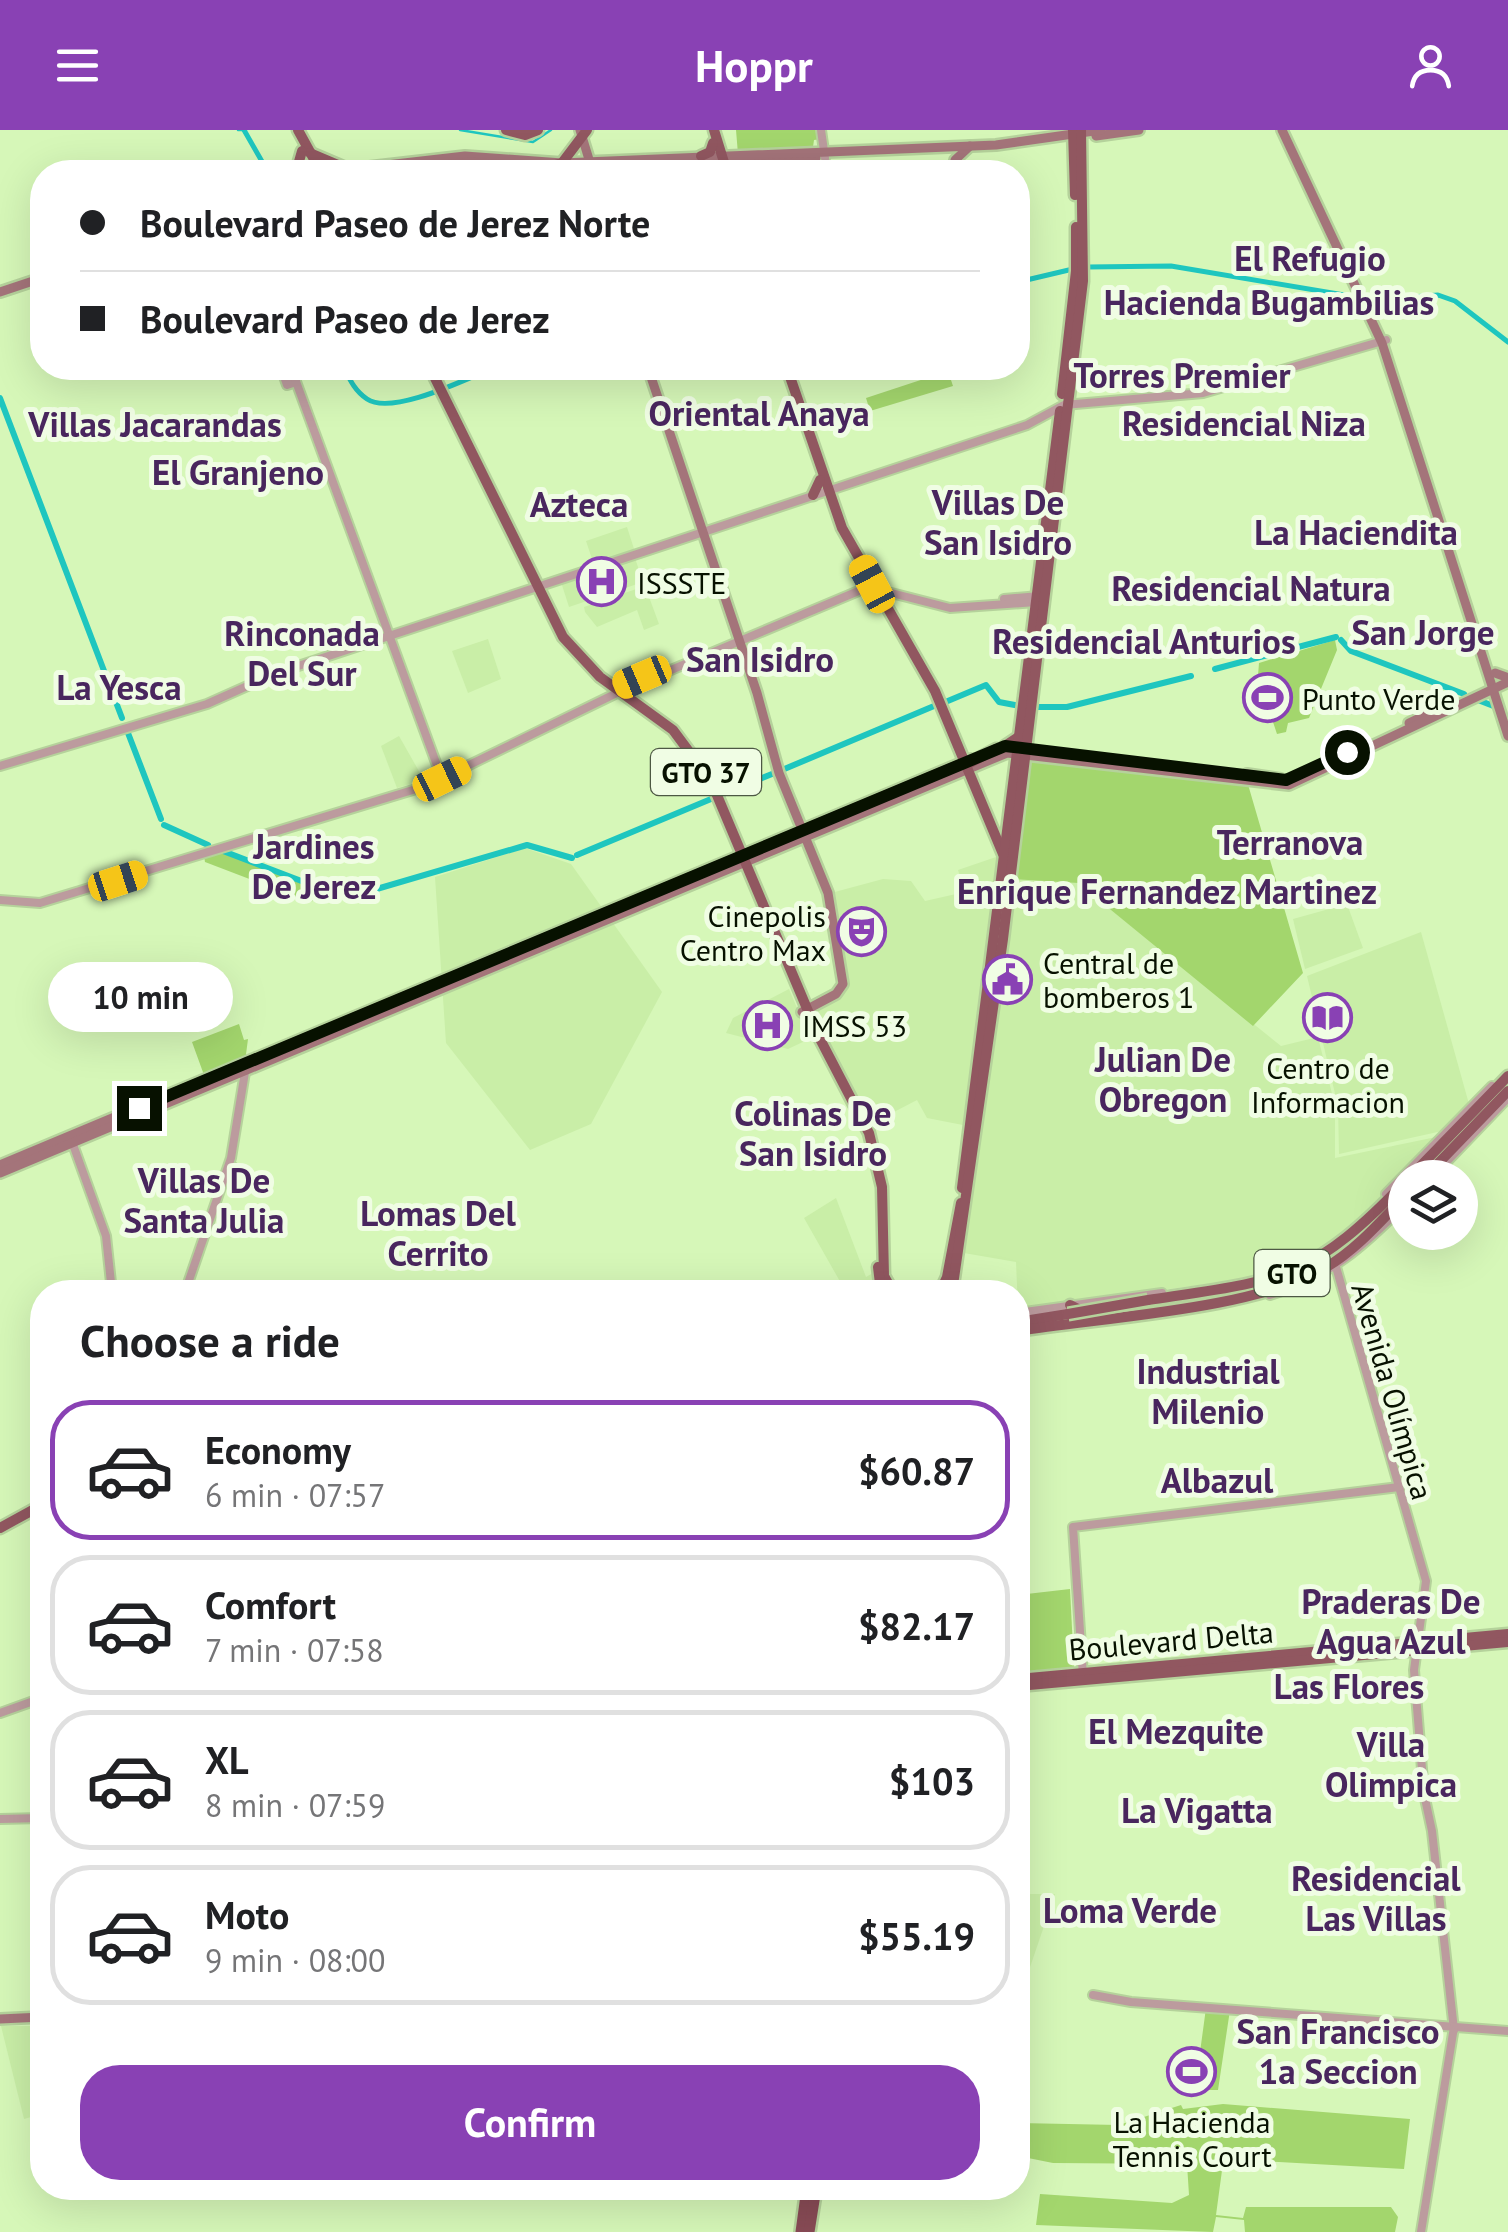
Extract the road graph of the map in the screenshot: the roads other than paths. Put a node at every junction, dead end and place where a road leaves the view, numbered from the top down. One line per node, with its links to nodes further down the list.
1 (294, 130): 14 (main road)
2 (506, 130): 3 (main road)
3 (538, 130)
4 (712, 130): 20 (main road)
5 (823, 130): 13 (street)
6 (1102, 130): 10 (main road)
7 (1140, 130): 10 (main road)
8 (1285, 130): 27 (main road)
9 (579, 136): 17 (main road); 18 (main road); 19 (main road)
10 (1074, 137): 11 (main road); 22 (main road)
11 (977, 148): 12 (main road); 13 (main road)
12 (964, 151): 13 (main road); 21 (main road)
13 (826, 155): 20 (main road)
14 (304, 160)
15 (432, 160): 16 (main road)
16 (520, 160)
17 (564, 160)
18 (587, 160)
19 (587, 160)
20 (718, 160)
21 (955, 160)
22 (1078, 172): 23 (main road); 34 (main road)
23 (1076, 219): 24 (main road); 34 (main road)
24 (1080, 234)
25 (30, 279): 26 (main road)
26 (0, 289)
27 (1384, 341): 34 (street); 43 (main road)
28 (290, 380): 33 (street)
29 (292, 380): 33 (street)
30 (432, 380): 38 (main road, GTO 37)
31 (650, 380): 36 (main road)
32 (788, 380): 35 (main road)
33 (292, 384): 40 (street)
34 (1059, 414): 35 (street); 39 (main road); 39 (main road)
35 (821, 489): 36 (street); 37 (main road)
36 (700, 533): 38 (street); 41 (main road)
37 (870, 585): 39 (street); 41 (street); 51 (main road)
38 (536, 586): 40 (street); 44 (main road, GTO 37)
39 (1038, 599): 46 (main road); 46 (main road)
40 (390, 636): 50 (street); 52 (street)
41 (737, 640): 42 (street); 53 (main road)
42 (644, 679): 44 (street); 44 (street)
43 (1501, 682): 45 (main road); 47 (main road); 48 (main road)
44 (621, 692): 52 (street); 56 (main road, GTO 37); 56 (main road, GTO 37)
45 (1476, 694): 49 (main road); 49 (main road)
46 (1027, 706): 49 (main road)
47 (1508, 717)
48 (1508, 736)
49 (1022, 749): 51 (main road); 54 (main road); 58 (main road)
50 (0, 764)
51 (964, 766): 53 (main road); 54 (main road); 58 (main road)
52 (441, 777): 55 (street)
53 (802, 834): 56 (main road); 62 (main road)
54 (1002, 841): 58 (main road)
55 (213, 848): 57 (street); 59 (street)
56 (742, 859): 62 (main road, GTO 37); 63 (main road)
57 (208, 865)
58 (1006, 865): 60 (main road); 61 (main road)
59 (0, 898)
60 (997, 922): 61 (main road); 78 (main road)
61 (996, 989): 78 (main road)
62 (804, 1009): 85 (main road, GTO 37); 86 (main road, GTO 37)
63 (249, 1066): 66 (street); 68 (main road)
64 (1505, 1075): 67 (main road); 77 (street)
65 (1507, 1097): 67 (main road); 70 (street)
66 (241, 1111): 72 (street); 83 (street)
67 (1460, 1133): 69 (main road, GTO)
68 (72, 1140): 71 (main road); 73 (main road); 82 (street)
69 (1438, 1160)
70 (1442, 1160)
71 (0, 1165)
72 (233, 1167): 74 (street); 84 (street)
73 (0, 1174)
74 (236, 1178)
75 (1388, 1194): 77 (main road)
76 (1388, 1198): 89 (main road, GTO)
77 (1380, 1200): 89 (street)
78 (964, 1202): 87 (main road); 88 (main road)
79 (1388, 1217): 92 (main road, GTO)
80 (1388, 1218): 81 (street)
81 (1333, 1269): 92 (street); 98 (street, Avenida Olímpica)
82 (111, 1280)
83 (192, 1280)
84 (192, 1280)
85 (880, 1280)
86 (887, 1280)
87 (952, 1280)
88 (952, 1280)
89 (1215, 1289): 90 (street); 95 (main road, GTO, bridge)
90 (1095, 1302): 91 (street); 94 (main road)
91 (1070, 1305): 93 (street); 96 (main road)
92 (1180, 1308): 94 (main road, GTO)
93 (1030, 1311)
94 (1101, 1319): 96 (main road, GTO)
95 (1030, 1320)
96 (1072, 1323): 97 (main road, GTO)
97 (1030, 1329)
98 (1397, 1487): 101 (street, Avenida Olímpica); 106 (street)
99 (30, 1508): 100 (main road)
100 (0, 1524)
101 (1425, 1577): 104 (street, Avenida Olímpica); 104 (street, Avenida Olímpica)
102 (1508, 1634): 104 (main road, Boulevard Delta)
103 (1508, 1642): 104 (main road, Boulevard Delta)
104 (1414, 1649): 105 (main road, Boulevard Delta); 115 (street, Avenida Olímpica)
105 (1220, 1663): 106 (main road, Boulevard Delta); 106 (main road, Boulevard Delta)
106 (1081, 1676): 107 (main road, Boulevard Delta)
107 (1030, 1681)
108 (30, 1702): 109 (street)
109 (0, 1713)
110 (30, 1818): 111 (street)
111 (0, 1819)
112 (1093, 1995): 115 (street)
113 (30, 2018): 114 (main road)
114 (0, 2019)
115 (1455, 2026): 116 (street); 121 (street, Avenida Olímpica)
116 (1508, 2030)
117 (810, 2200): 118 (highway)
118 (808, 2213): 119 (highway); 120 (highway)
119 (801, 2232)
120 (809, 2232)
121 (1421, 2232)

